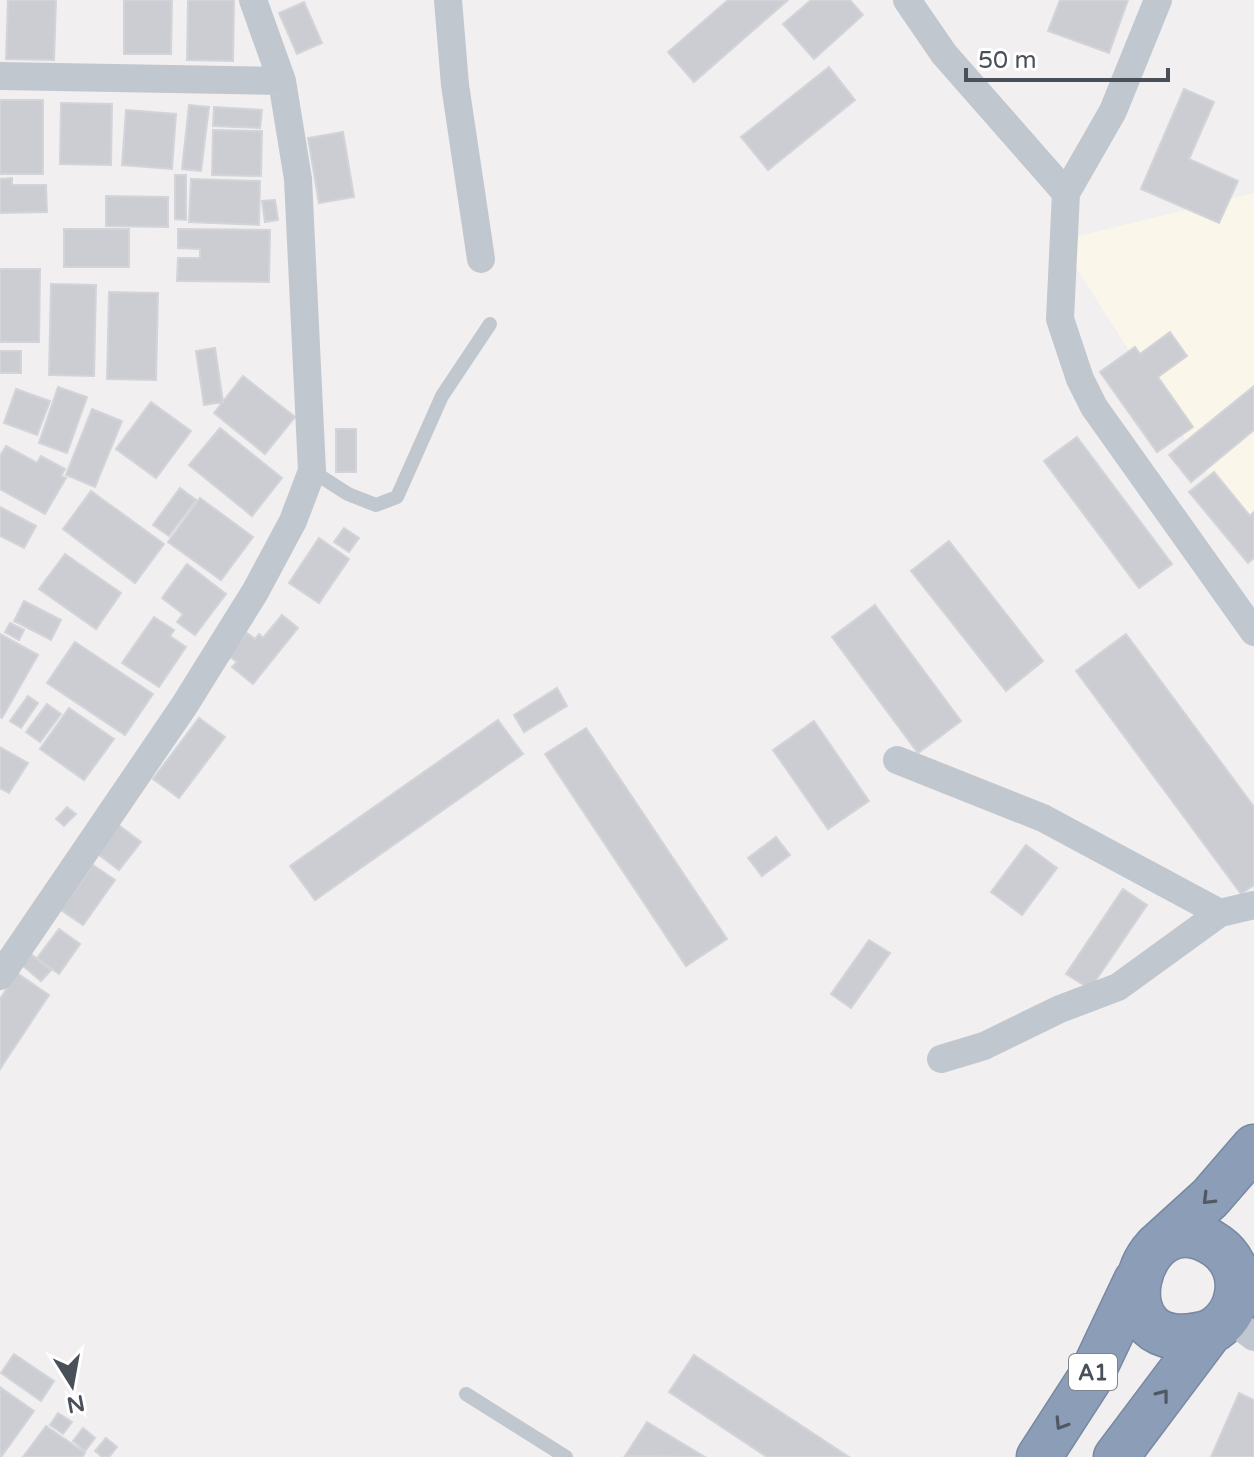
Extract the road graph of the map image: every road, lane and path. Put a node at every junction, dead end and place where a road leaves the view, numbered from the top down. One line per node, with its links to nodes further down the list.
1 (253, 0): 6 (street)
2 (448, 0): 8 (street)
3 (907, 0): 7 (street)
4 (1158, 0): 7 (street)
5 (0, 76): 6 (street)
6 (282, 81): 10 (street)
7 (1066, 193): 11 (street)
8 (481, 259)
9 (490, 324): 10 (lane)
10 (312, 471): 15 (street)
11 (1254, 632)
12 (897, 760): 14 (street)
13 (1254, 905): 14 (street)
14 (1220, 913): 16 (street)
15 (0, 976)
16 (941, 1059)
17 (1254, 1147): 18 (highway, A1, one-way to 18)
18 (1146, 1264): 19 (highway); 19 (highway); 22 (highway, A1, one-way to 22)
19 (1237, 1306): 23 (highway, one-way to 19)
20 (466, 1394): 21 (lane)
21 (566, 1457)
22 (1039, 1457)
23 (1116, 1457)

